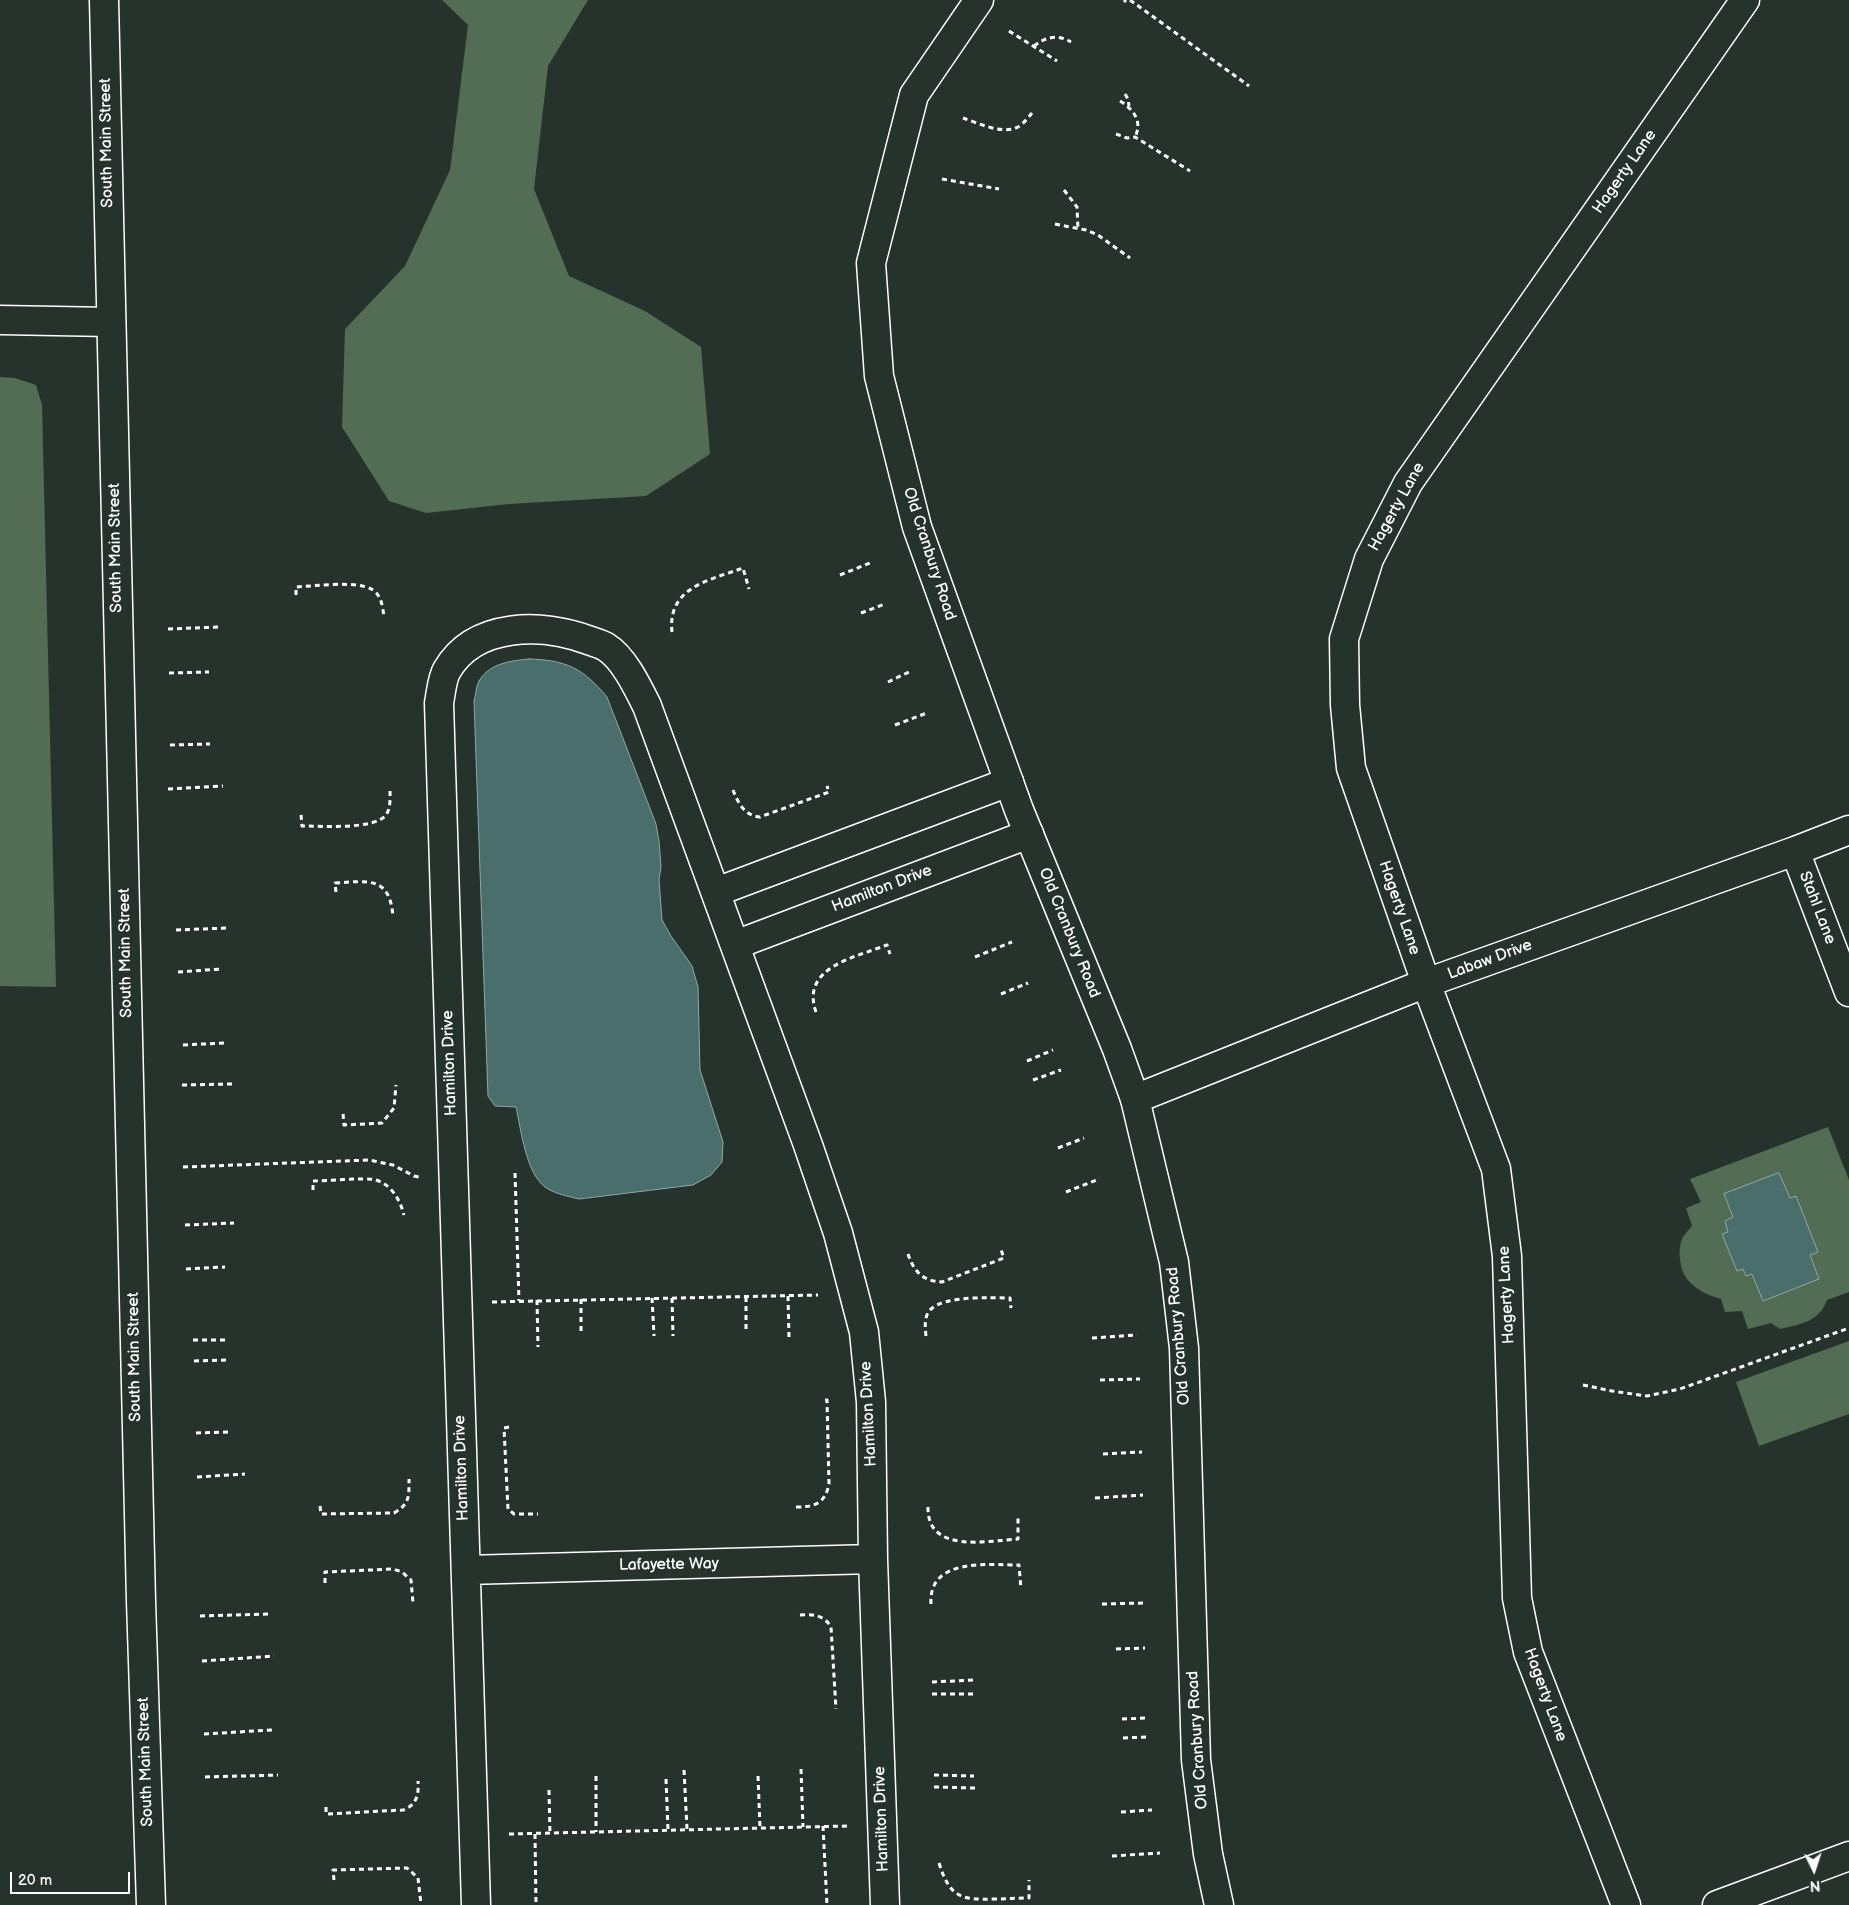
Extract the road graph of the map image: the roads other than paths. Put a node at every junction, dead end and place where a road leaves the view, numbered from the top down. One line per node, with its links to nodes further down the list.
1 (104, 0): 5 (street, South Main Street)
2 (979, 0): 6 (street, Old Cranbury Road)
3 (1745, 0): 12 (street, Hagerty Lane)
4 (0, 320): 5 (street)
5 (111, 322): 18 (street, South Main Street)
6 (1009, 782): 8 (street, Old Cranbury Road); 10 (street)
7 (1849, 830): 9 (street, Labaw Drive)
8 (1029, 834): 11 (street, Hamilton Drive); 14 (street, Old Cranbury Road)
9 (1795, 851): 12 (street, Labaw Drive); 13 (street, Stahl Lane)
10 (716, 892): 11 (street, Hamilton Drive); 16 (street, Hamilton Drive)
11 (735, 945): 15 (street, Hamilton Drive)
12 (1426, 983): 14 (street, Labaw Drive); 22 (street, Hagerty Lane)
13 (1849, 992)
14 (1135, 1099): 21 (street, Old Cranbury Road)
15 (872, 1559): 16 (street, Lafayette Way); 20 (street, Hamilton Drive)
16 (466, 1570): 19 (street, Hamilton Drive)
17 (1849, 1856): 23 (street)
18 (150, 1905)
19 (476, 1905)
20 (885, 1905)
21 (1220, 1905)
22 (1626, 1905)
23 (1717, 1905)

